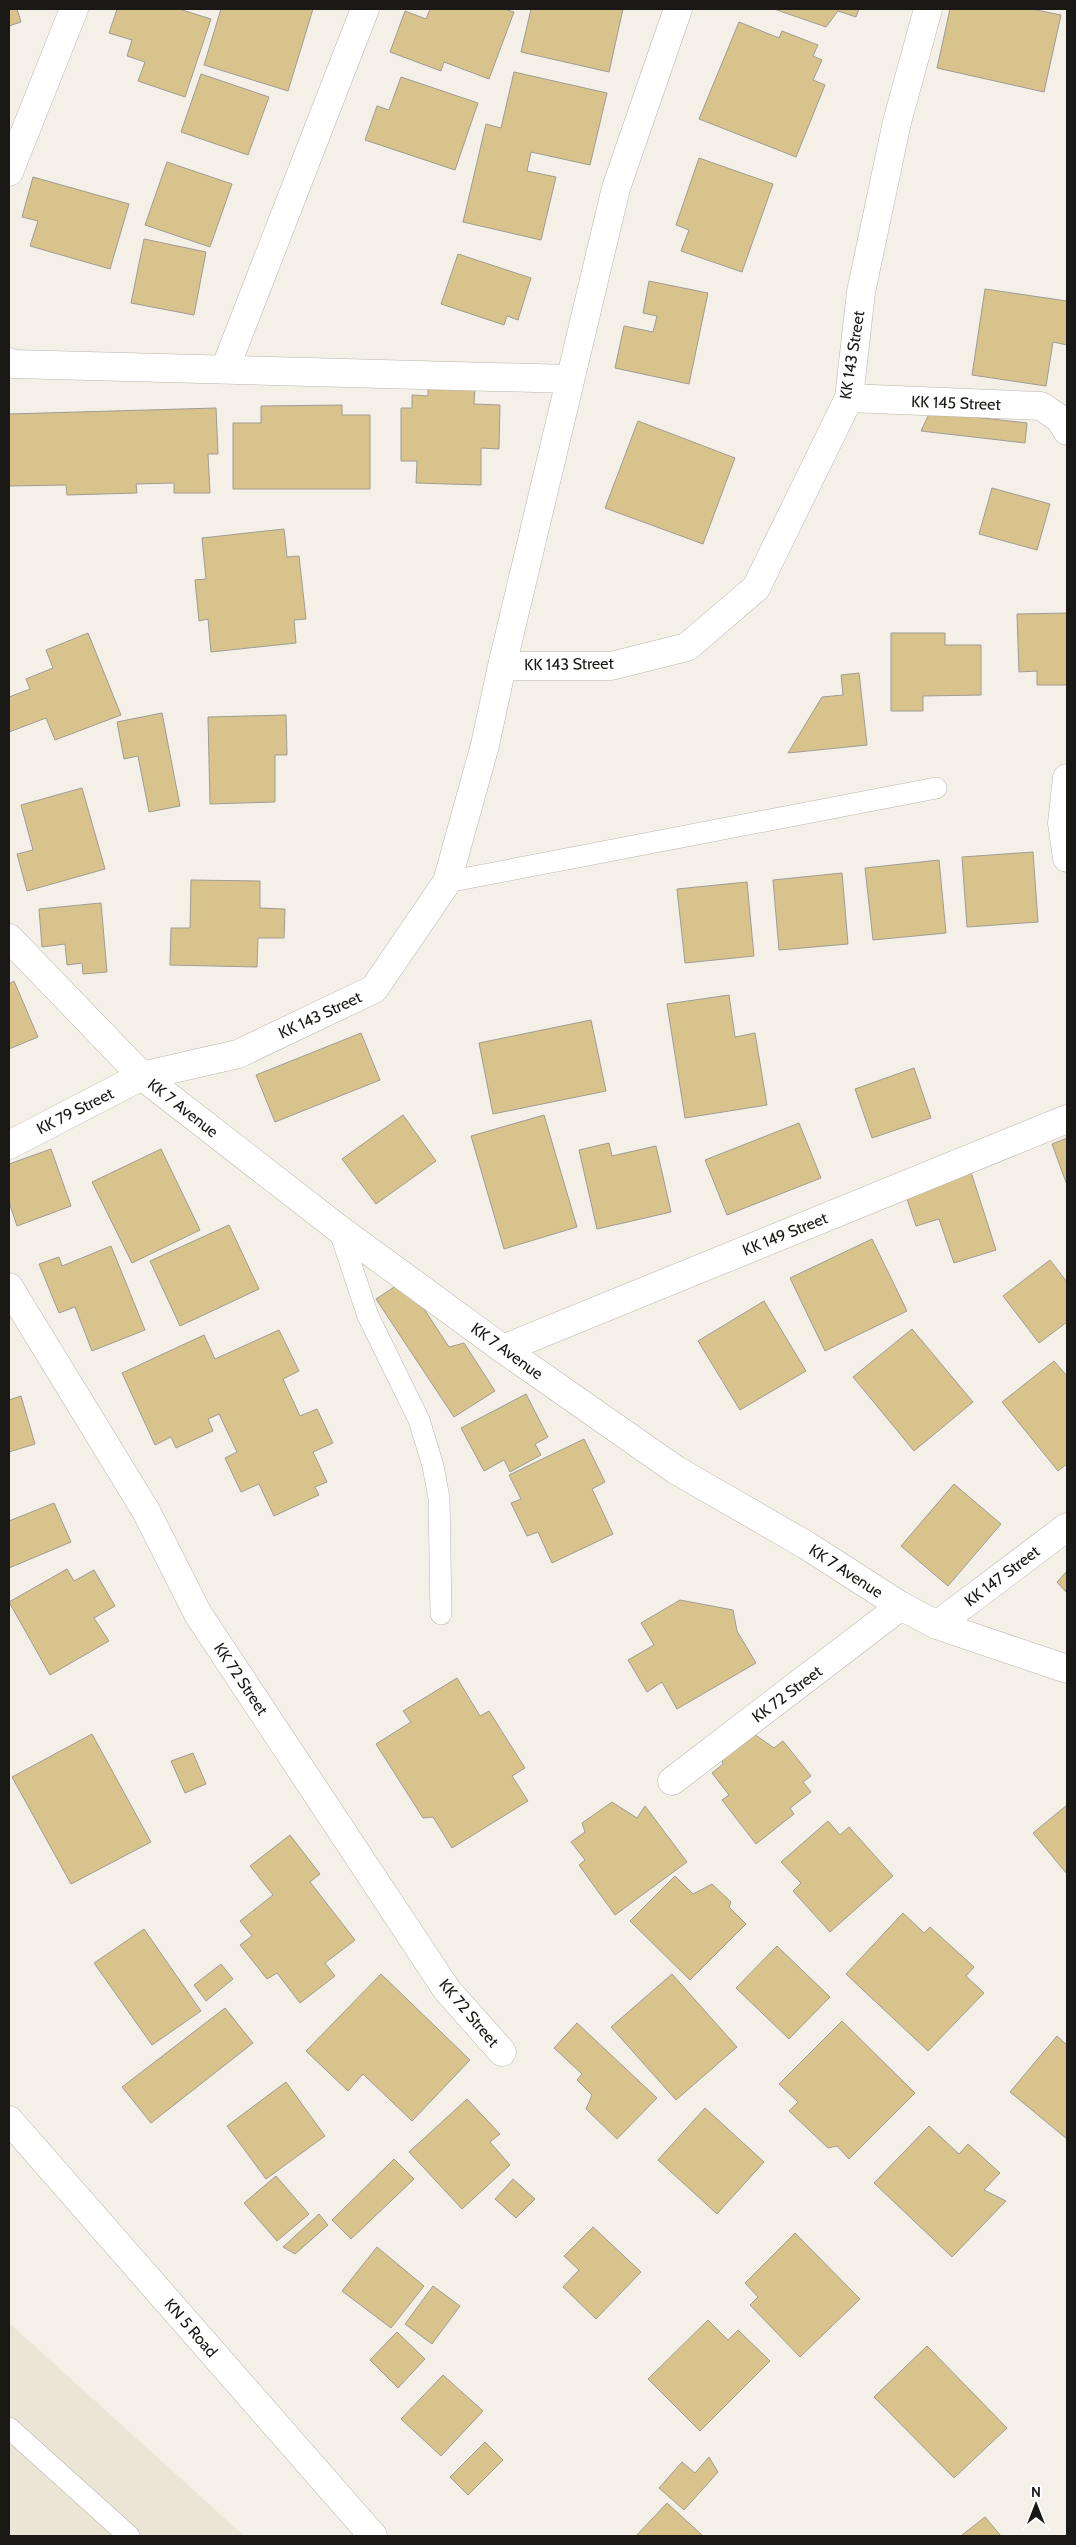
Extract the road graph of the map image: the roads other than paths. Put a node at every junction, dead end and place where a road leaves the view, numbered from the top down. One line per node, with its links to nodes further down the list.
1 (74, 9): 5 (street)
2 (365, 9): 7 (street)
3 (678, 9): 8 (street)
4 (928, 9): 9 (street, KK 143 Street)
5 (9, 172)
6 (9, 362): 7 (street)
7 (225, 369): 8 (street)
8 (570, 379): 11 (street)
9 (848, 398): 10 (street, KK 145 Street); 11 (street, KK 143 Street)
10 (1065, 420)
11 (502, 666): 15 (street, KK 143 Street)
12 (1067, 778): 14 (street)
13 (936, 788): 15 (lane)
14 (1067, 858)
15 (447, 882): 17 (street, KK 143 Street)
16 (9, 938): 17 (street, KK 7 Avenue)
17 (142, 1076): 19 (street, KK 79 Street); 20 (street, KK 7 Avenue)
18 (1067, 1119): 22 (street, KK 149 Street)
19 (9, 1145)
20 (339, 1229): 22 (street, KK 7 Avenue); 25 (lane)
21 (9, 1287): 29 (street, KK 72 Street)
22 (503, 1349): 24 (street, KK 7 Avenue)
23 (1067, 1527): 26 (street, KK 147 Street)
24 (901, 1606): 26 (street, KK 7 Avenue); 28 (street, KK 72 Street)
25 (441, 1614)
26 (937, 1625): 27 (street, KK 7 Avenue)
27 (1067, 1669)
28 (672, 1781)
29 (502, 2052)
30 (9, 2120): 33 (street, KN 5 Road)
31 (9, 2428): 32 (lane)
32 (129, 2536)
33 (373, 2536)

